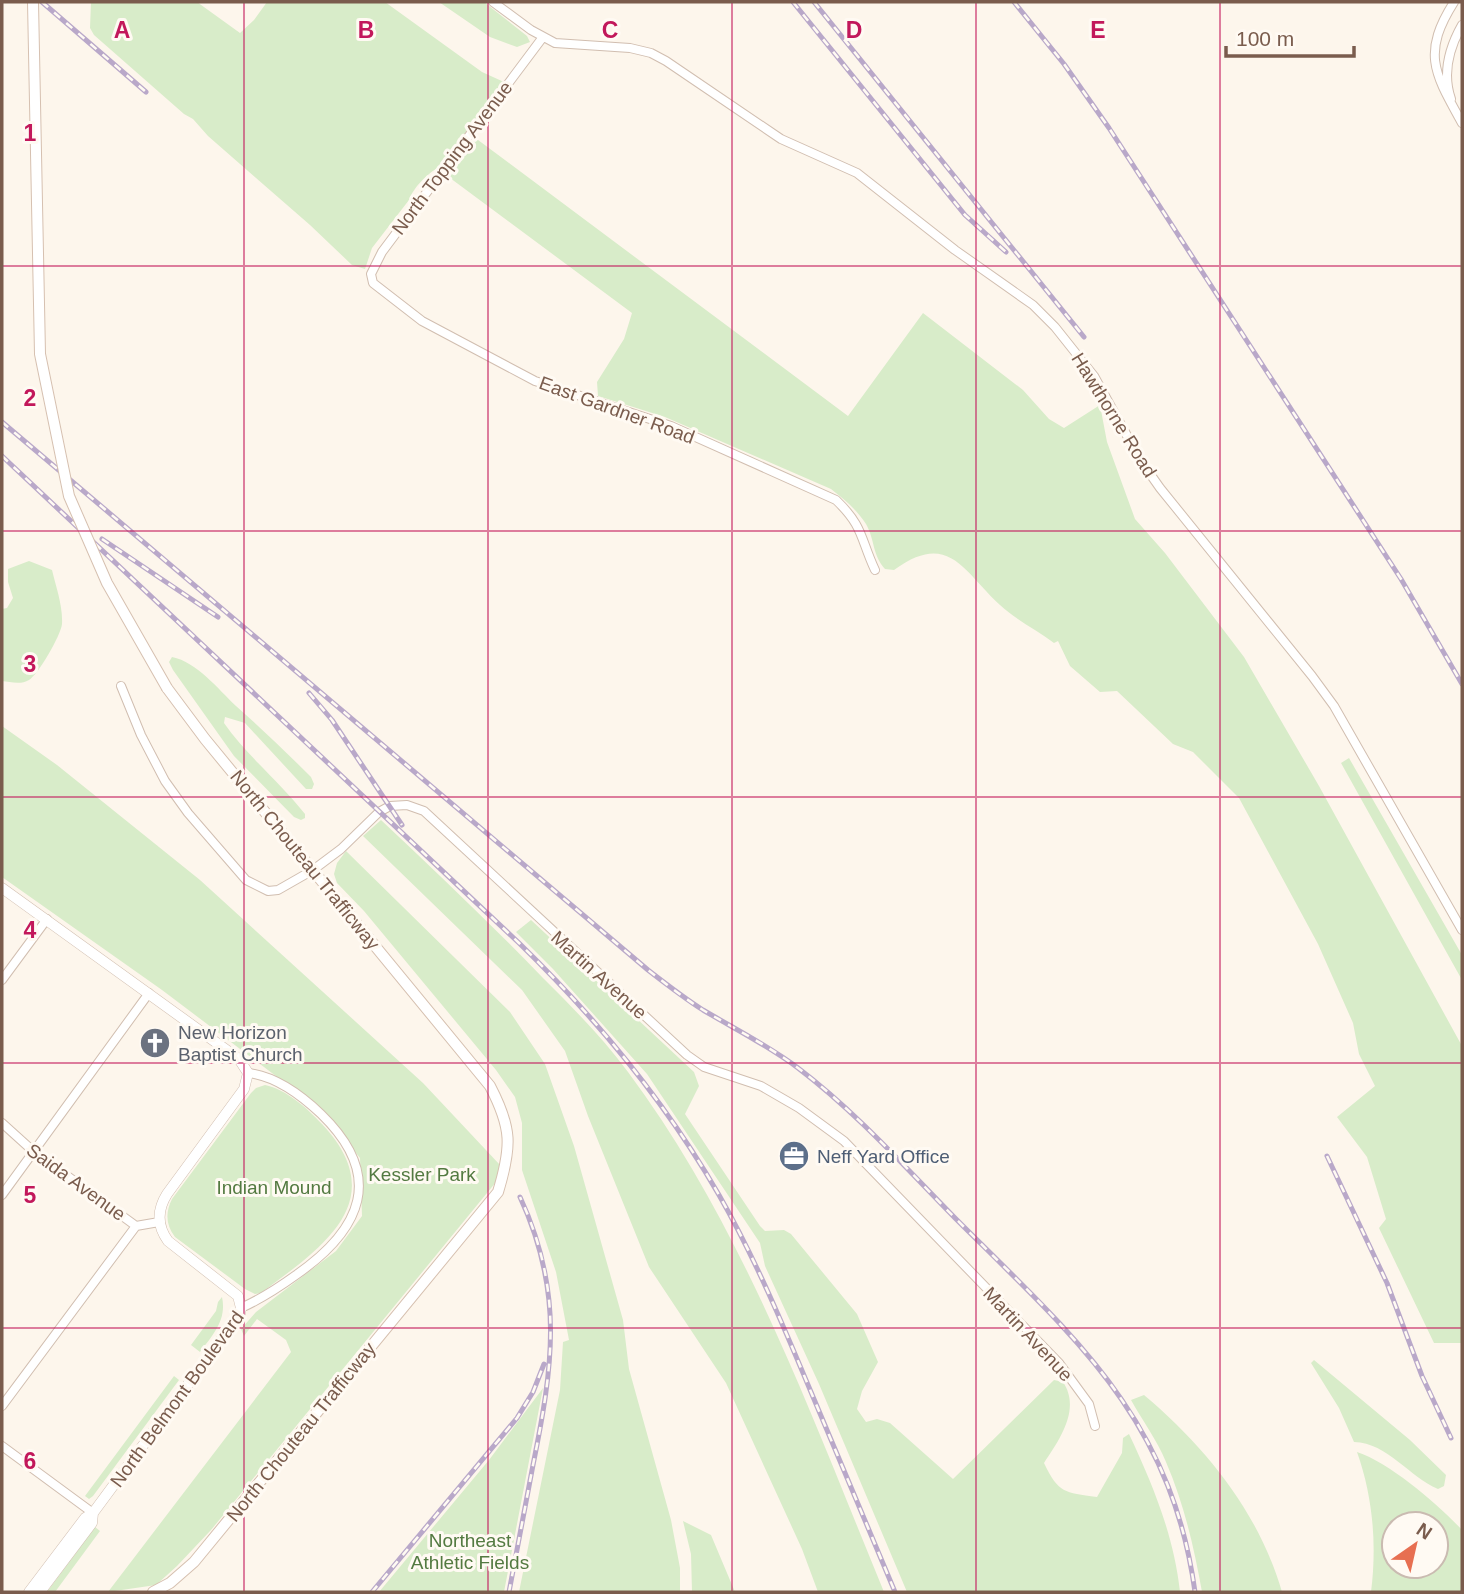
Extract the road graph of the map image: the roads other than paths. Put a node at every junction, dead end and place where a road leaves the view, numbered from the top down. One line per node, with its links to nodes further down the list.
1 (33, 2): 11 (main road, North Chouteau Trafficway, bridge)
2 (493, 2): 5 (street)
3 (1454, 2): 6 (street)
4 (1462, 24): 6 (street)
5 (543, 37): 8 (street, North Topping Avenue); 14 (street, Hawthorne Road)
6 (1456, 112): 7 (street)
7 (1462, 123)
8 (373, 283): 9 (street, East Gardner Road)
9 (875, 570)
10 (121, 686): 11 (street, Martin Avenue)
11 (313, 870): 25 (street, Martin Avenue); 30 (main road, North Chouteau Trafficway)
12 (2, 888): 13 (street)
13 (47, 919): 15 (street); 16 (street)
14 (1462, 930)
15 (2, 980)
16 (149, 993): 17 (street); 19 (street)
17 (248, 1073): 21 (street); 23 (street, North Belmont Boulevard)
18 (2, 1123): 19 (street, Saida Avenue)
19 (33, 1151): 20 (street); 22 (street, Saida Avenue)
20 (2, 1195)
21 (159, 1222): 22 (street, Saida Avenue); 23 (street)
22 (136, 1226): 24 (street)
23 (241, 1308): 27 (street, North Belmont Boulevard)
24 (2, 1406)
25 (1095, 1426)
26 (2, 1446): 27 (street)
27 (93, 1513): 28 (street, North Belmont Boulevard)
28 (40, 1589): 29 (street, North Belmont Boulevard)
29 (29, 1592)
30 (153, 1592)

